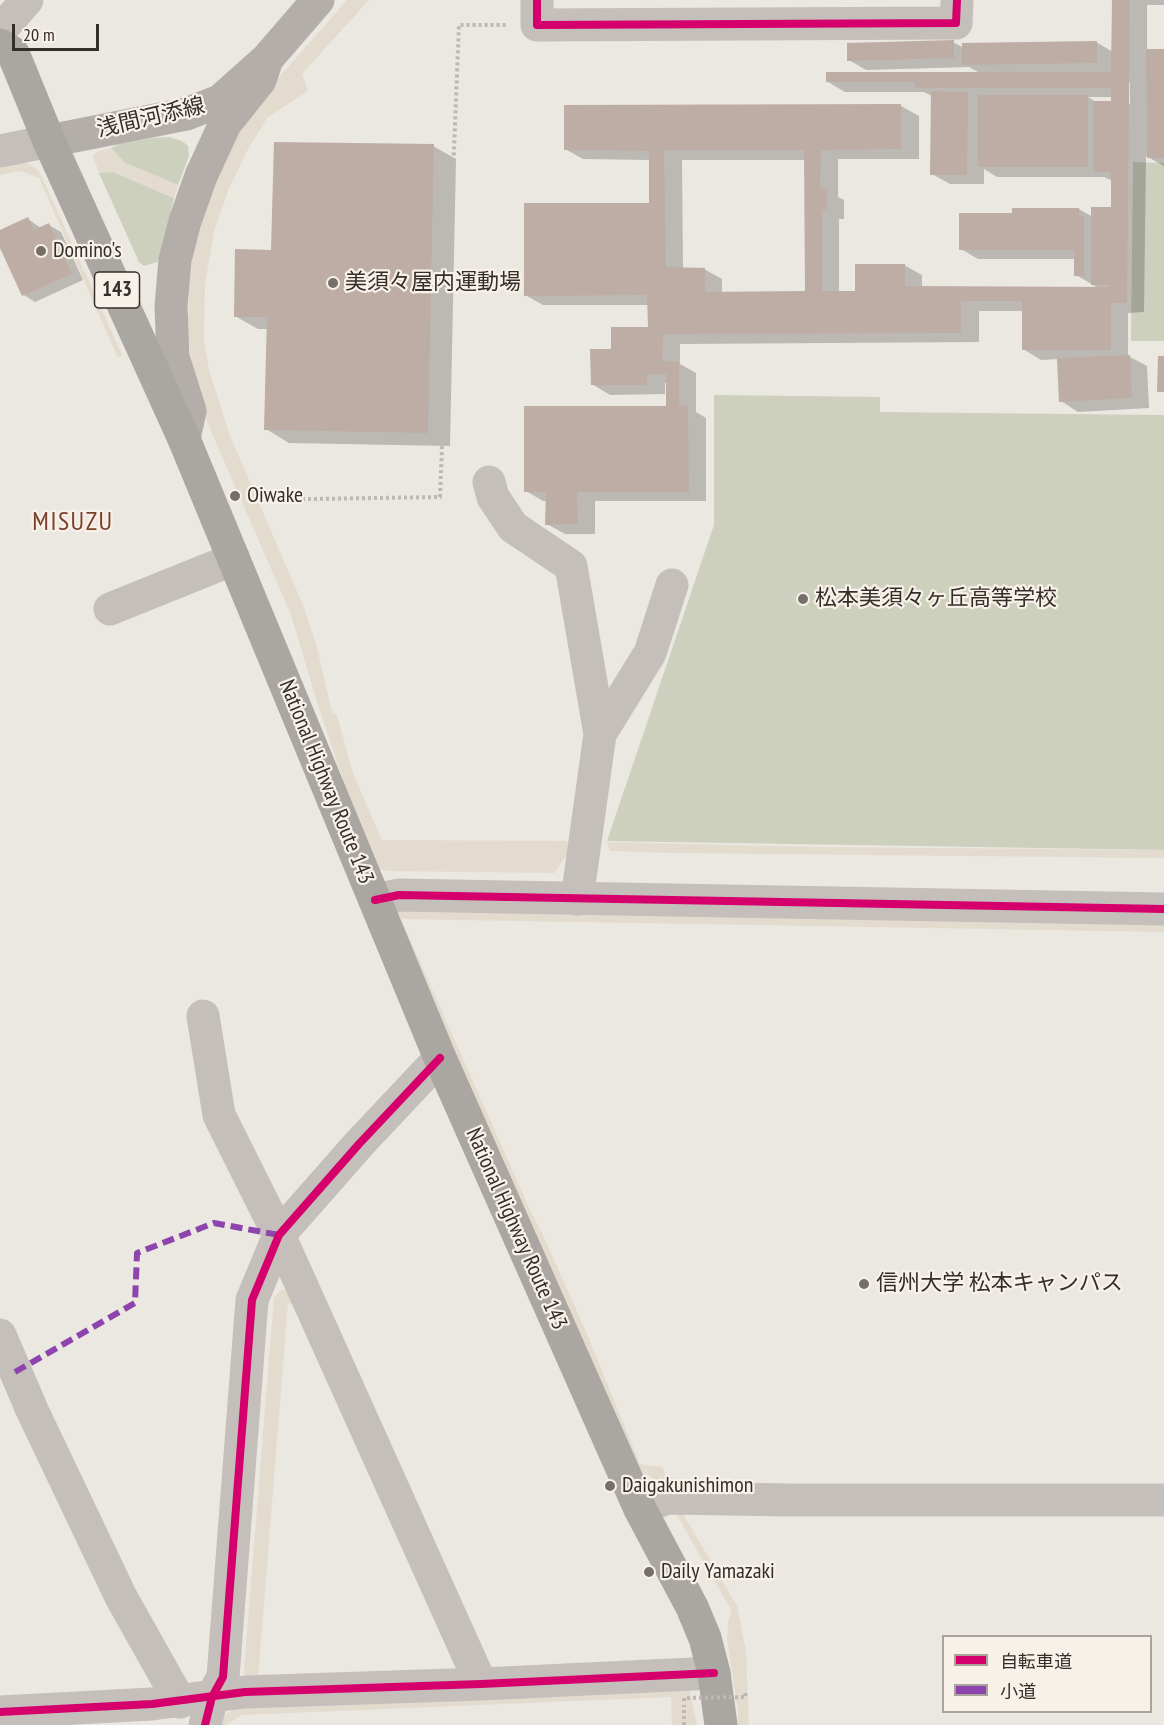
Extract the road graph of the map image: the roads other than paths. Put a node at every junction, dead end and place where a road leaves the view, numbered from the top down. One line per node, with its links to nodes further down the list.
1 (27, 0): 7 (street)
2 (318, 0): 9 (main road, 浅間河添線)
3 (957, 0): 5 (street)
4 (640, 12): 5 (street); 6 (street)
5 (778, 12)
6 (537, 13)
7 (0, 31)
8 (0, 45): 10 (highway, National Highway Route 143 / 143)
9 (267, 59): 10 (main road, 浅間河添線); 12 (main road)
10 (49, 141): 11 (street); 12 (highway, National Highway Route 143 / 143)
11 (0, 151)
12 (184, 439): 14 (highway, National Highway Route 143 / 143)
13 (489, 482): 17 (street)
14 (234, 560): 16 (street); 19 (highway, National Highway Route 143 / 143)
15 (672, 585): 17 (street)
16 (110, 609)
17 (600, 734): 18 (street)
18 (577, 899): 19 (street); 20 (street)
19 (375, 900): 22 (highway, National Highway Route 143 / 143)
20 (1164, 909)
21 (203, 1016): 23 (street)
22 (440, 1058): 23 (street); 26 (highway, National Highway Route 143 / 143)
23 (279, 1235): 28 (street); 30 (street)
24 (0, 1335): 29 (street)
25 (1164, 1500): 26 (street)
26 (640, 1509): 27 (highway, National Highway Route 143 / 143)
27 (714, 1673): 28 (street); 32 (highway, National Highway Route 143 / 143)
28 (481, 1684): 30 (street)
29 (180, 1702): 30 (street); 31 (street)
30 (208, 1711)
31 (0, 1712)
32 (721, 1725)

